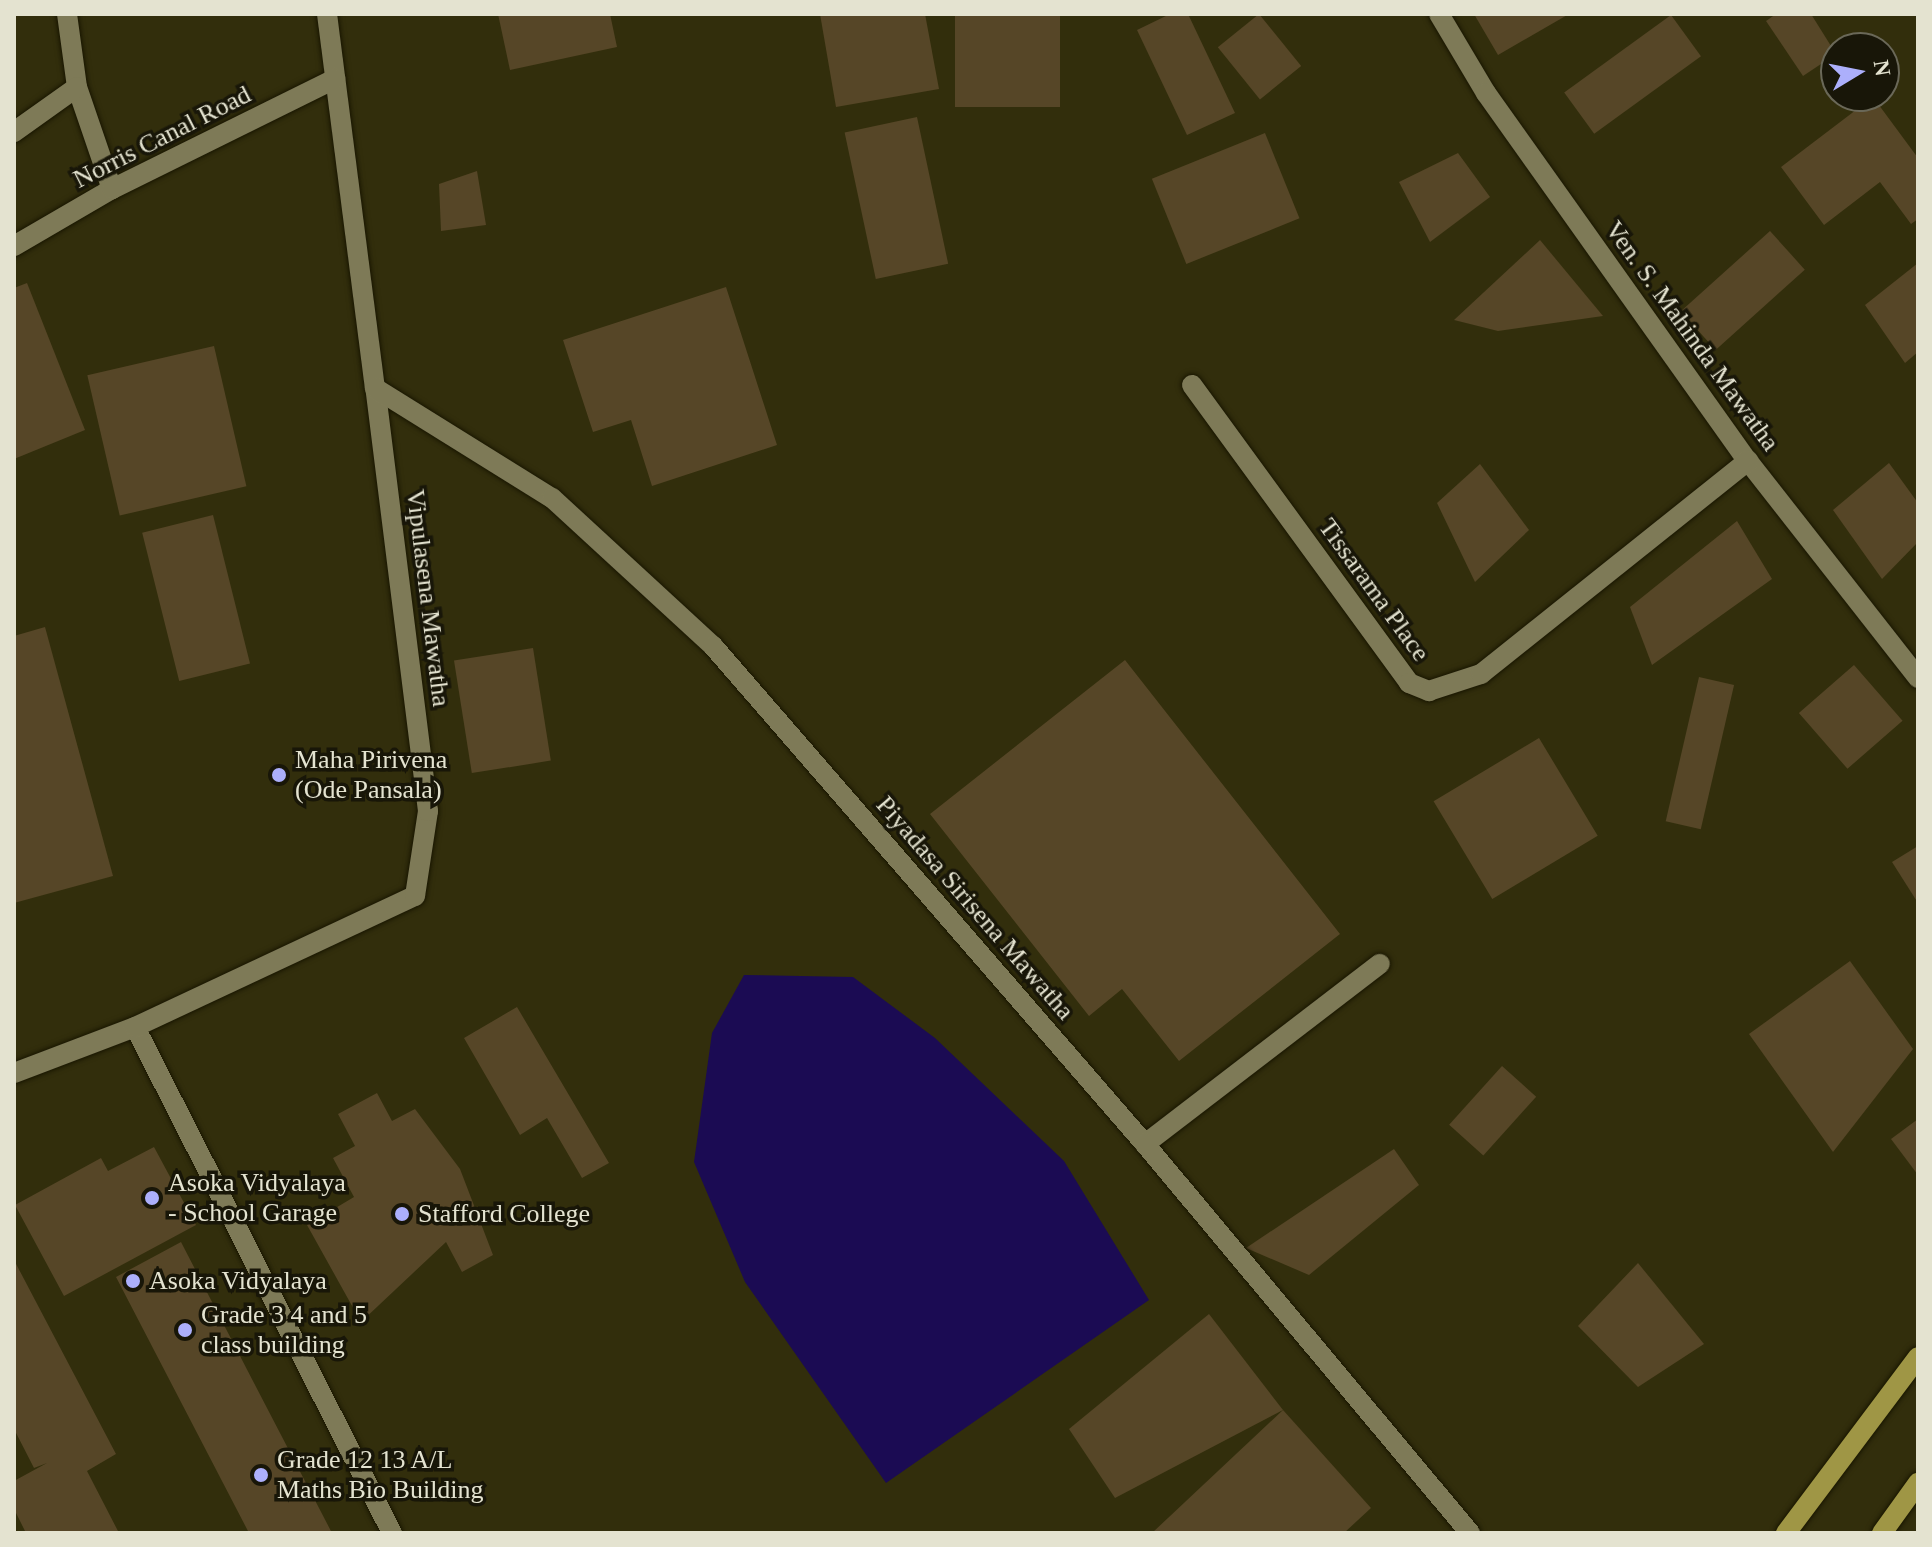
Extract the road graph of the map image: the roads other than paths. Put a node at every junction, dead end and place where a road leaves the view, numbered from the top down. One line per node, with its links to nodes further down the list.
1 (67, 14): 5 (street)
2 (327, 14): 4 (street, Vipulasena Mawatha)
3 (1439, 14): 11 (street, Ven. S. Mahinda Mawatha)
4 (335, 79): 7 (street, Norris Canal Road); 10 (street, Vipulasena Mawatha)
5 (77, 87): 6 (street); 7 (street)
6 (14, 132)
7 (112, 189): 8 (street, Norris Canal Road)
8 (14, 246)
9 (1192, 385): 11 (street, Tissarama Place)
10 (375, 388): 14 (street, Vipulasena Mawatha); 16 (street, Piyadasa Sirisena Mawatha)
11 (1748, 461): 12 (street, Ven. S. Mahinda Mawatha)
12 (1918, 678)
13 (1380, 964): 16 (street)
14 (135, 1027): 15 (street, Vipulasena Mawatha); 19 (street)
15 (14, 1073)
16 (1145, 1144): 20 (street, Piyadasa Sirisena Mawatha)
17 (1918, 1357): 21 (main road)
18 (1918, 1483): 22 (main road)
19 (392, 1533)
20 (1470, 1533)
21 (1786, 1533)
22 (1882, 1533)

